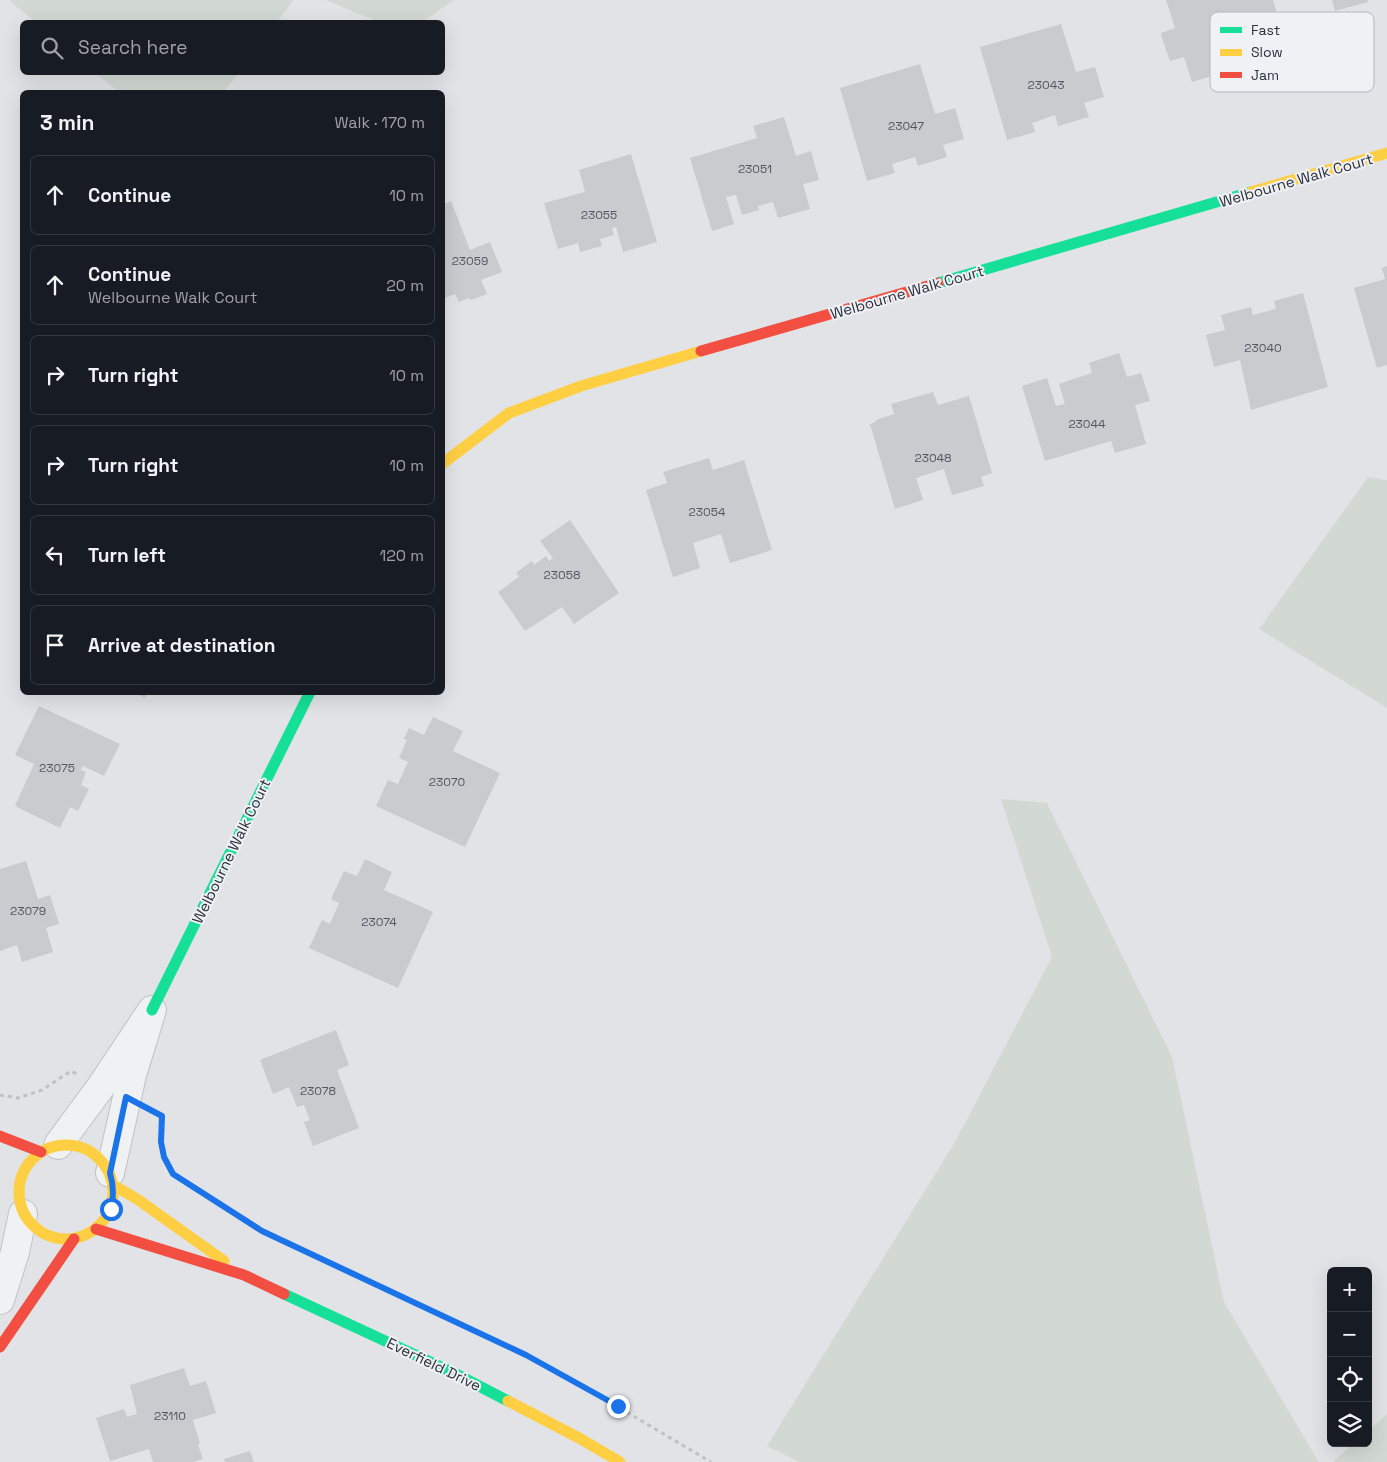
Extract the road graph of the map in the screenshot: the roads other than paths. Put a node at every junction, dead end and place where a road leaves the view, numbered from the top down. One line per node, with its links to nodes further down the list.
1 (1387, 153): 2 (street, Welbourne Walk Court)
2 (445, 462)
3 (309, 695): 4 (street, Welbourne Walk Court)
4 (152, 1010): 6 (street, Welbourne Walk Court); 7 (street, Welbourne Walk Court)
5 (0, 1136): 6 (street)
6 (50, 1148): 7 (street); 9 (street)
7 (112, 1179): 10 (street); 12 (street, Everfield Drive)
8 (6, 1192): 9 (street)
9 (21, 1208): 11 (street); 13 (street)
10 (96, 1229): 11 (street); 12 (street, Everfield Drive)
11 (74, 1239): 14 (street)
12 (244, 1275): 15 (street, Everfield Drive)
13 (0, 1300)
14 (0, 1347)
15 (620, 1462)

